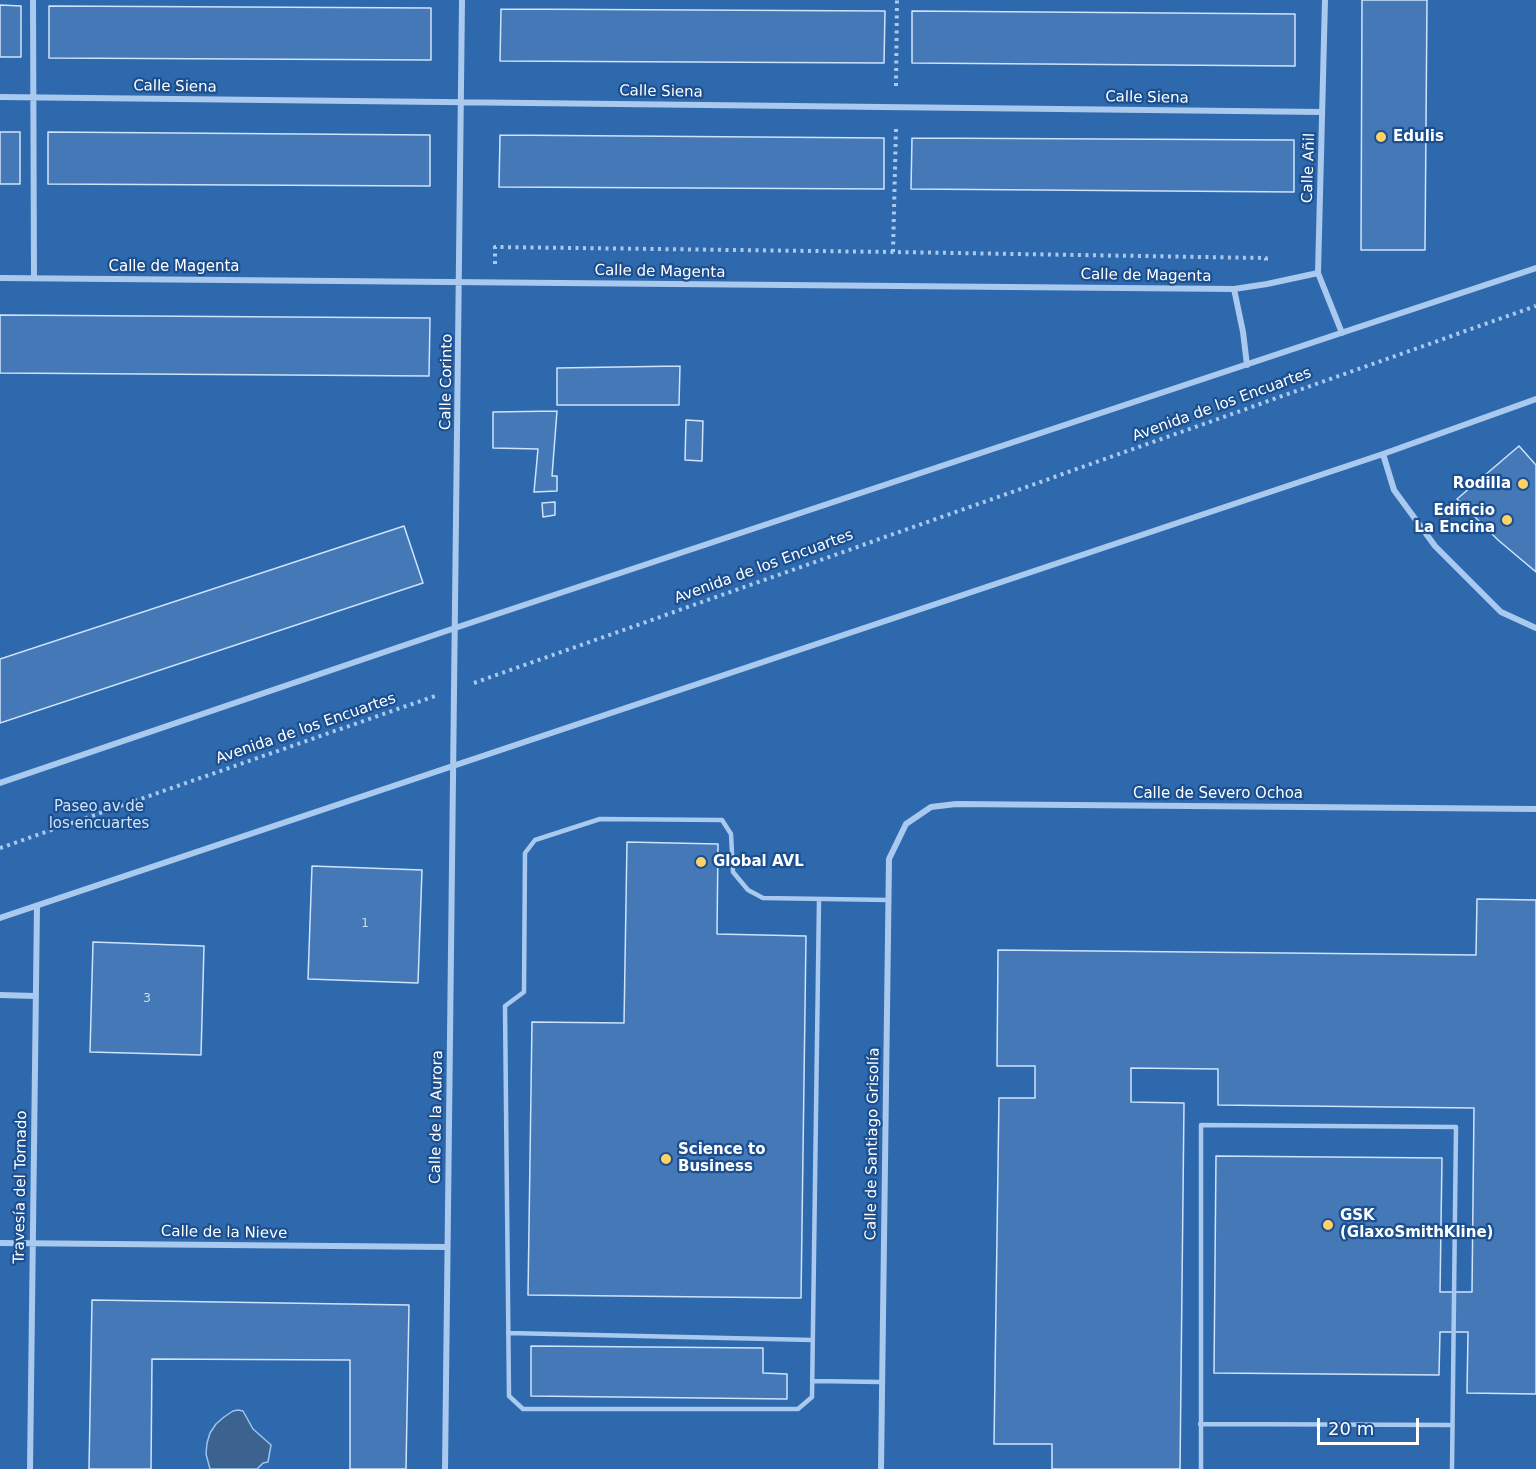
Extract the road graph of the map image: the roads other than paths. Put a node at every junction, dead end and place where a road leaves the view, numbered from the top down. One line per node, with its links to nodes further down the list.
1 (33, 0): 5 (street)
2 (462, 0): 6 (street, Calle Corinto)
3 (1325, 0): 7 (street, Calle Añil)
4 (0, 97): 5 (street, Calle Siena)
5 (33, 97): 6 (street, Calle Siena); 11 (street)
6 (460, 102): 7 (street, Calle Siena); 12 (street, Calle Corinto)
7 (1322, 112): 9 (street, Calle Añil)
8 (1536, 268): 14 (street, Avenida de los Encuartes)
9 (1318, 273): 13 (street, Calle de Magenta); 14 (street, Calle Añil)
10 (0, 278): 11 (street, Calle de Magenta)
11 (33, 278): 12 (street, Calle de Magenta)
12 (460, 282): 13 (street, Calle de Magenta); 18 (street, Calle Corinto)
13 (1234, 289): 15 (street)
14 (1342, 333): 15 (street, Avenida de los Encuartes)
15 (1247, 365): 18 (street, Avenida de los Encuartes)
16 (1536, 399): 17 (street)
17 (1383, 454): 19 (street); 20 (street)
18 (455, 628): 20 (street, Calle Corinto); 21 (street, Avenida de los Encuartes)
19 (1536, 628)
20 (454, 764): 26 (street); 32 (street, Calle de la Aurora)
21 (0, 783)
22 (1536, 809): 23 (street, Calle de Severo Ochoa)
23 (906, 824): 25 (street, Calle de Santiago Grisolía)
24 (819, 900): 25 (lane); 33 (lane); 34 (lane)
25 (888, 900): 36 (street, Calle de Santiago Grisolía)
26 (37, 906): 27 (street); 29 (street, Travesía del Tornado)
27 (0, 918)
28 (0, 995): 29 (street)
29 (36, 996): 31 (street, Travesía del Tornado)
30 (0, 1243): 31 (street, Calle de la Nieve)
31 (33, 1243): 32 (street, Calle de la Nieve); 39 (street, Travesía del Tornado)
32 (447, 1246): 40 (street, Calle de la Aurora)
33 (508, 1333): 34 (lane); 35 (lane)
34 (813, 1340): 35 (lane)
35 (813, 1381): 36 (lane)
36 (882, 1382): 41 (street, Calle de Santiago Grisolía)
37 (1200, 1424): 38 (lane); 38 (lane); 42 (lane)
38 (1452, 1425): 43 (lane)
39 (30, 1469)
40 (445, 1469)
41 (881, 1469)
42 (1201, 1469)
43 (1452, 1469)

